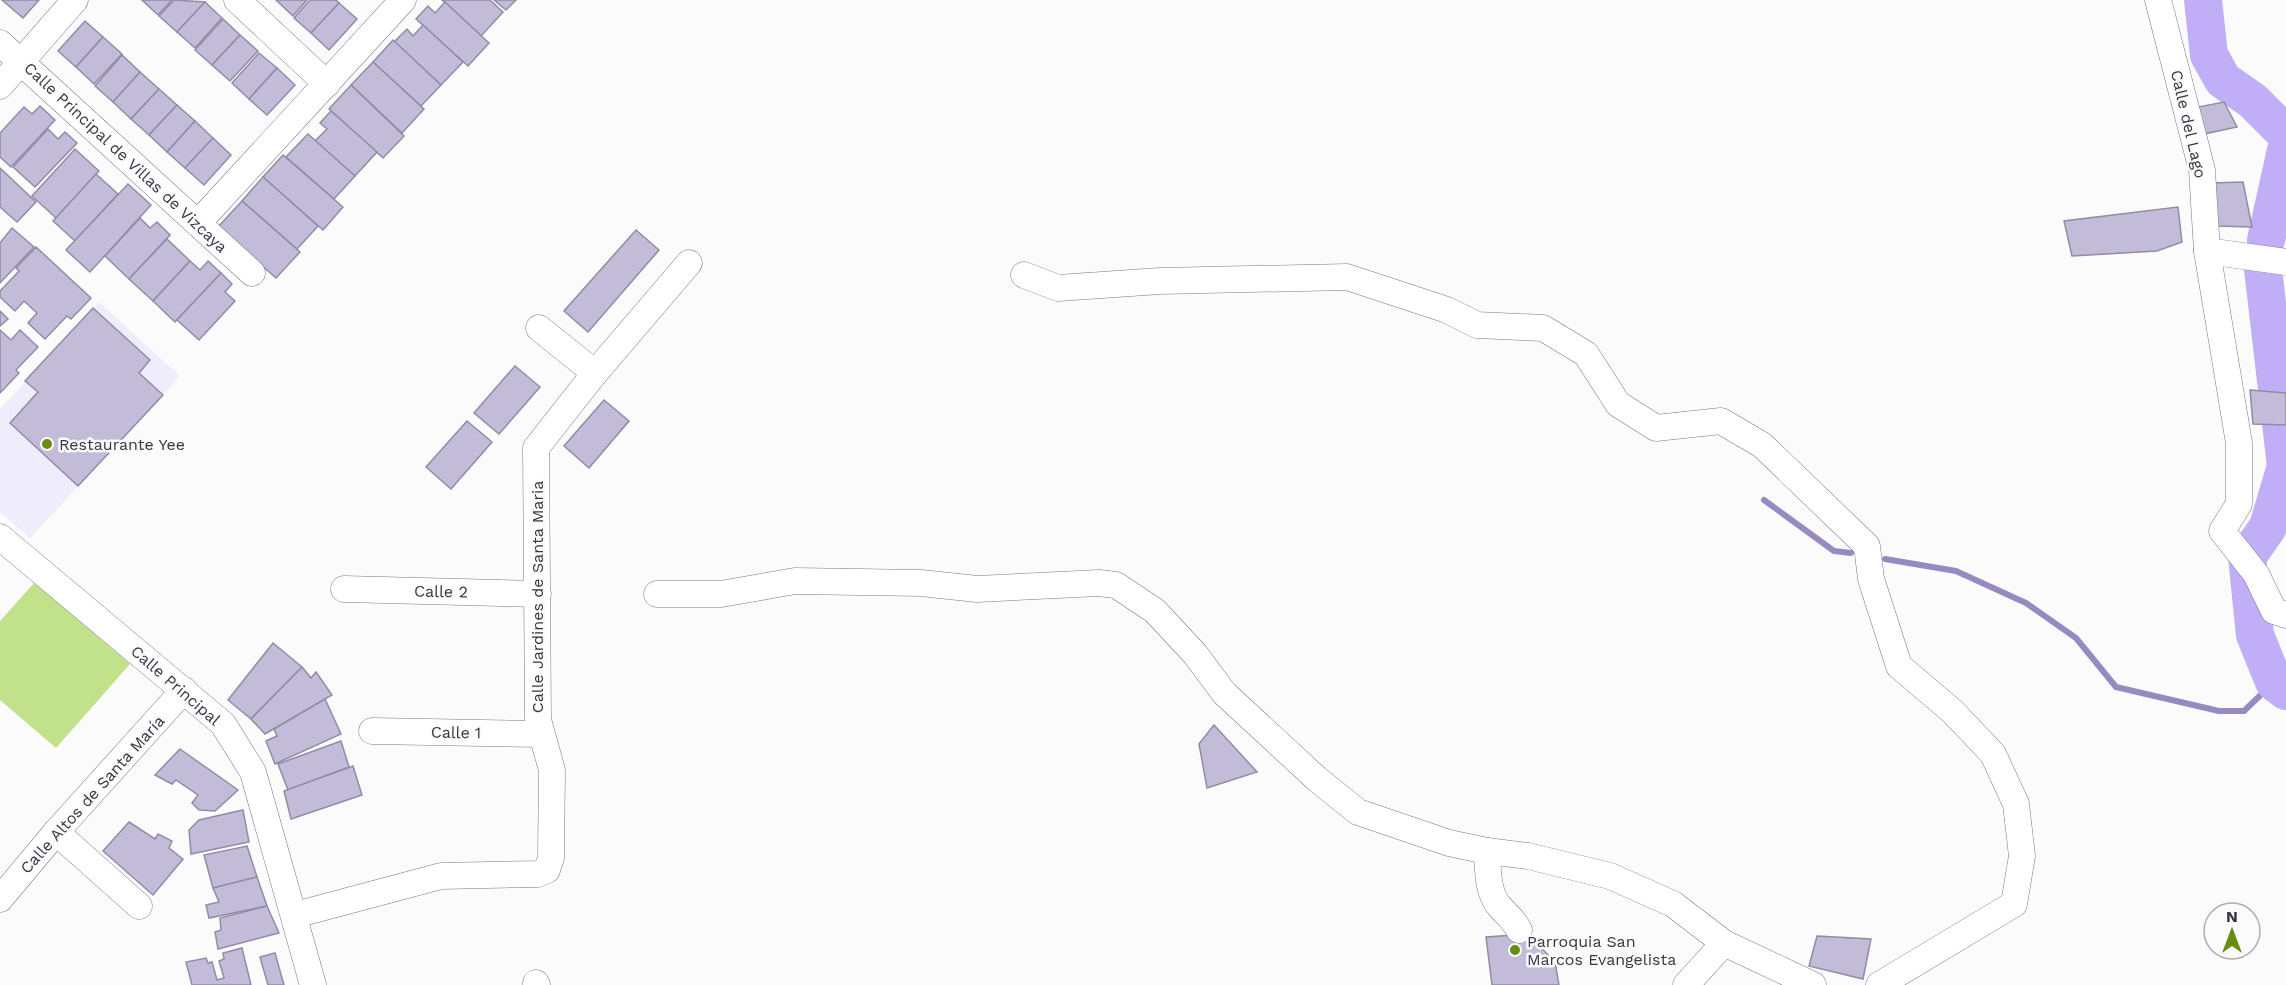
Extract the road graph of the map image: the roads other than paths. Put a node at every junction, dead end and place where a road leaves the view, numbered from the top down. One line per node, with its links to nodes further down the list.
1 (75, 0): 6 (street)
2 (237, 0): 7 (street)
3 (403, 0): 7 (street)
4 (2158, 0): 10 (street, Calle del Lago)
5 (0, 43): 6 (street, Calle Principal de Villas de Vizcaya)
6 (22, 61): 8 (street); 9 (street, Calle Principal de Villas de Vizcaya)
7 (327, 84): 9 (street)
8 (0, 86)
9 (198, 223): 13 (street, Calle Principal de Villas de Vizcaya)
10 (2207, 251): 11 (street); 21 (street, Calle del Lago)
11 (2286, 261)
12 (689, 263): 16 (street, Calle Jardines de Santa Maria)
13 (252, 273)
14 (1024, 275): 35 (street)
15 (539, 328): 16 (street)
16 (595, 373): 19 (street, Calle Jardines de Santa Maria)
17 (0, 537): 22 (street, Calle Principal)
18 (344, 589): 19 (street, Calle 2)
19 (538, 594): 24 (street, Calle Jardines de Santa Maria)
20 (657, 594): 26 (street)
21 (2286, 615)
22 (184, 690): 25 (street, Calle Altos de Santa María); 29 (street, Calle Principal)
23 (372, 731): 24 (street, Calle 1)
24 (541, 734): 29 (street, Calle Jardines de Santa Maria)
25 (56, 832): 27 (street, Calle Altos de Santa María); 28 (street)
26 (1487, 851): 30 (street); 31 (street)
27 (0, 899)
28 (139, 906)
29 (295, 915): 32 (street, Calle Principal)
30 (1519, 930)
31 (1724, 943): 33 (street); 34 (street)
32 (313, 985)
33 (1686, 985)
34 (1813, 985)
35 (1880, 985)

